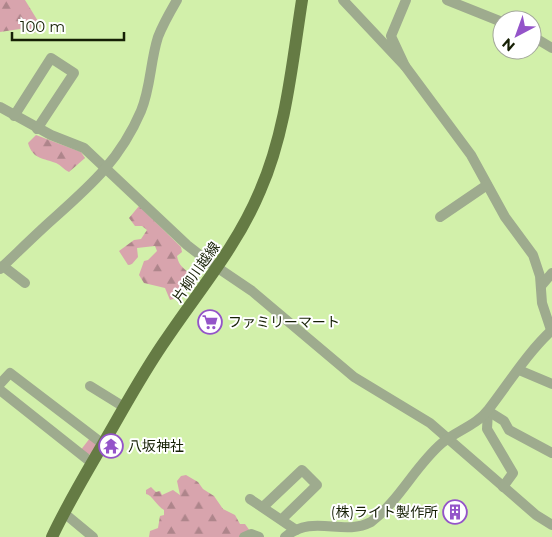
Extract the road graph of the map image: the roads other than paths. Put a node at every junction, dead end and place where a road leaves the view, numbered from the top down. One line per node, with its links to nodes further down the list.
1 (177, 0): 11 (street)
2 (302, 0): 15 (main road, 片柳川越線)
3 (343, 0): 7 (street)
4 (406, 0): 7 (street)
5 (447, 0): 6 (street)
6 (492, 18)
7 (405, 66): 12 (street)
8 (0, 106): 9 (street)
9 (14, 116): 10 (street); 10 (street)
10 (37, 128): 11 (street)
11 (106, 169): 14 (street); 15 (street)
12 (487, 185): 13 (street); 18 (street)
13 (440, 217)
14 (2, 267): 17 (street)
15 (218, 268): 25 (main road, 片柳川越線); 27 (street)
16 (552, 273): 18 (street)
17 (25, 284)
18 (541, 286): 19 (street)
19 (551, 330): 20 (street)
20 (518, 370): 22 (street); 26 (street)
21 (0, 384): 28 (street)
22 (552, 384)
23 (90, 386): 25 (street)
24 (0, 390): 30 (street)
25 (124, 407): 28 (main road, 片柳川越線)
26 (488, 411): 27 (street); 29 (street); 31 (street)
27 (448, 439): 31 (street); 37 (street)
28 (103, 444): 30 (main road, 片柳川越線)
29 (552, 452)
30 (92, 463): 34 (main road, 片柳川越線)
31 (503, 487): 36 (street)
32 (250, 499): 33 (street)
33 (263, 507): 35 (street); 35 (street)
34 (64, 512): 38 (main road, 片柳川越線); 39 (street)
35 (282, 519): 37 (street)
36 (552, 525)
37 (296, 530): 42 (street)
38 (52, 537)
39 (93, 537)
40 (244, 537): 41 (street)
41 (258, 537)
42 (286, 537)

